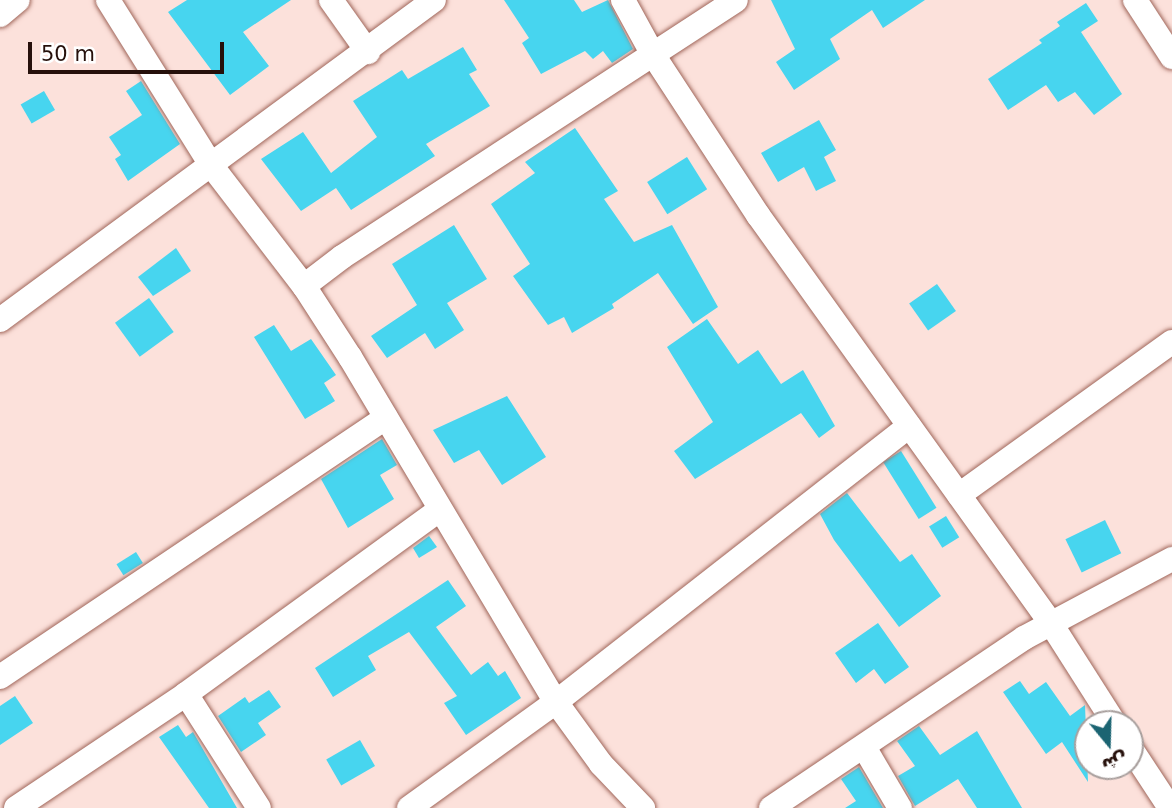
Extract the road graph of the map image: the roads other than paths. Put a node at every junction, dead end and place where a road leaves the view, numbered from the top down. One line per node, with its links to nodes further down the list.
1 (18, 0): 8 (street)
2 (108, 0): 12 (street)
3 (331, 0): 9 (street)
4 (434, 0): 9 (street)
5 (623, 0): 10 (street)
6 (736, 0): 10 (street)
7 (1135, 0): 11 (street)
8 (0, 15)
9 (368, 52): 12 (street)
10 (652, 53): 13 (street); 17 (street)
11 (1172, 57)
12 (211, 165): 13 (street); 14 (street)
13 (304, 286): 16 (street)
14 (0, 320)
15 (1172, 342): 18 (street)
16 (386, 418): 19 (street); 22 (street)
17 (909, 426): 18 (street); 24 (street)
18 (959, 495): 21 (street)
19 (438, 511): 23 (street); 24 (street)
20 (1172, 559): 21 (street)
21 (1050, 622): 25 (street); 26 (street)
22 (0, 677)
23 (186, 694): 29 (street); 30 (street)
24 (556, 702): 31 (street); 32 (street)
25 (1106, 710)
26 (864, 747): 33 (street); 34 (street)
27 (1144, 766): 28 (street)
28 (1169, 801)
29 (16, 808)
30 (258, 808)
31 (409, 808)
32 (643, 808)
33 (771, 808)
34 (900, 808)

